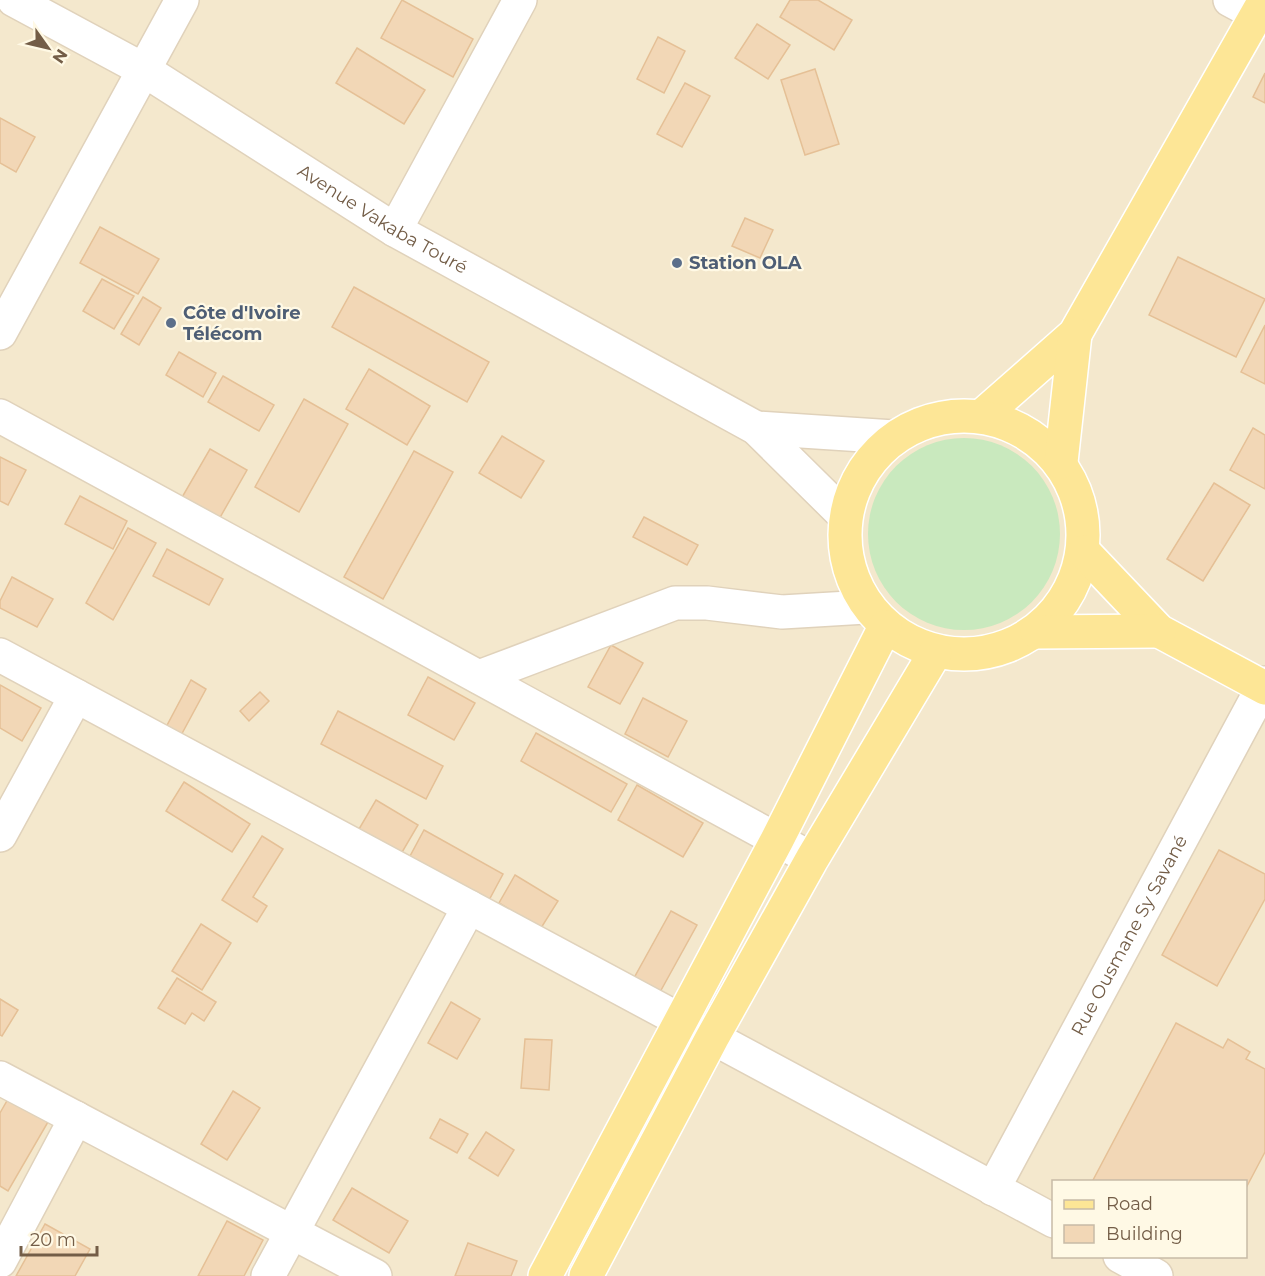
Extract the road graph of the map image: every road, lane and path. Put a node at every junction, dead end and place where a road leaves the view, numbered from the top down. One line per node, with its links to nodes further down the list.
1 (14, 0): 5 (street, Avenue Vakaba Touré)
2 (182, 0): 5 (street)
3 (520, 0): 6 (street)
4 (1251, 5): 8 (main road)
5 (144, 70): 6 (street, Avenue Vakaba Touré); 7 (street)
6 (395, 230): 11 (street, Avenue Vakaba Touré)
7 (0, 333)
8 (1075, 334): 9 (main road); 13 (main road)
9 (983, 415): 12 (main road); 13 (main road)
10 (0, 416): 21 (street)
11 (756, 428): 12 (street); 14 (street)
12 (894, 437): 14 (main road)
13 (1061, 462): 15 (main road)
14 (845, 516): 16 (main road)
15 (1084, 552): 17 (main road); 18 (main road)
16 (876, 617): 19 (main road); 21 (street); 25 (main road)
17 (1159, 631): 18 (main road); 22 (main road)
18 (1037, 632): 19 (main road)
19 (935, 653): 26 (main road)
20 (0, 655): 23 (street)
21 (479, 677): 25 (street)
22 (1264, 686): 32 (street, Rue Ousmane Sy Savané)
23 (76, 696): 24 (street); 27 (street)
24 (0, 835)
25 (777, 840): 26 (street); 28 (main road)
26 (812, 859): 29 (main road)
27 (469, 907): 28 (street); 34 (street)
28 (679, 1020): 29 (street); 39 (main road)
29 (712, 1038): 32 (street); 40 (main road)
30 (0, 1078): 31 (street)
31 (76, 1118): 34 (street); 36 (street)
32 (993, 1189): 33 (street)
33 (1052, 1220)
34 (292, 1232): 37 (street); 38 (street)
35 (1122, 1258): 41 (street)
36 (0, 1261)
37 (268, 1276)
38 (375, 1276)
39 (545, 1276)
40 (586, 1276)
41 (1156, 1276)

